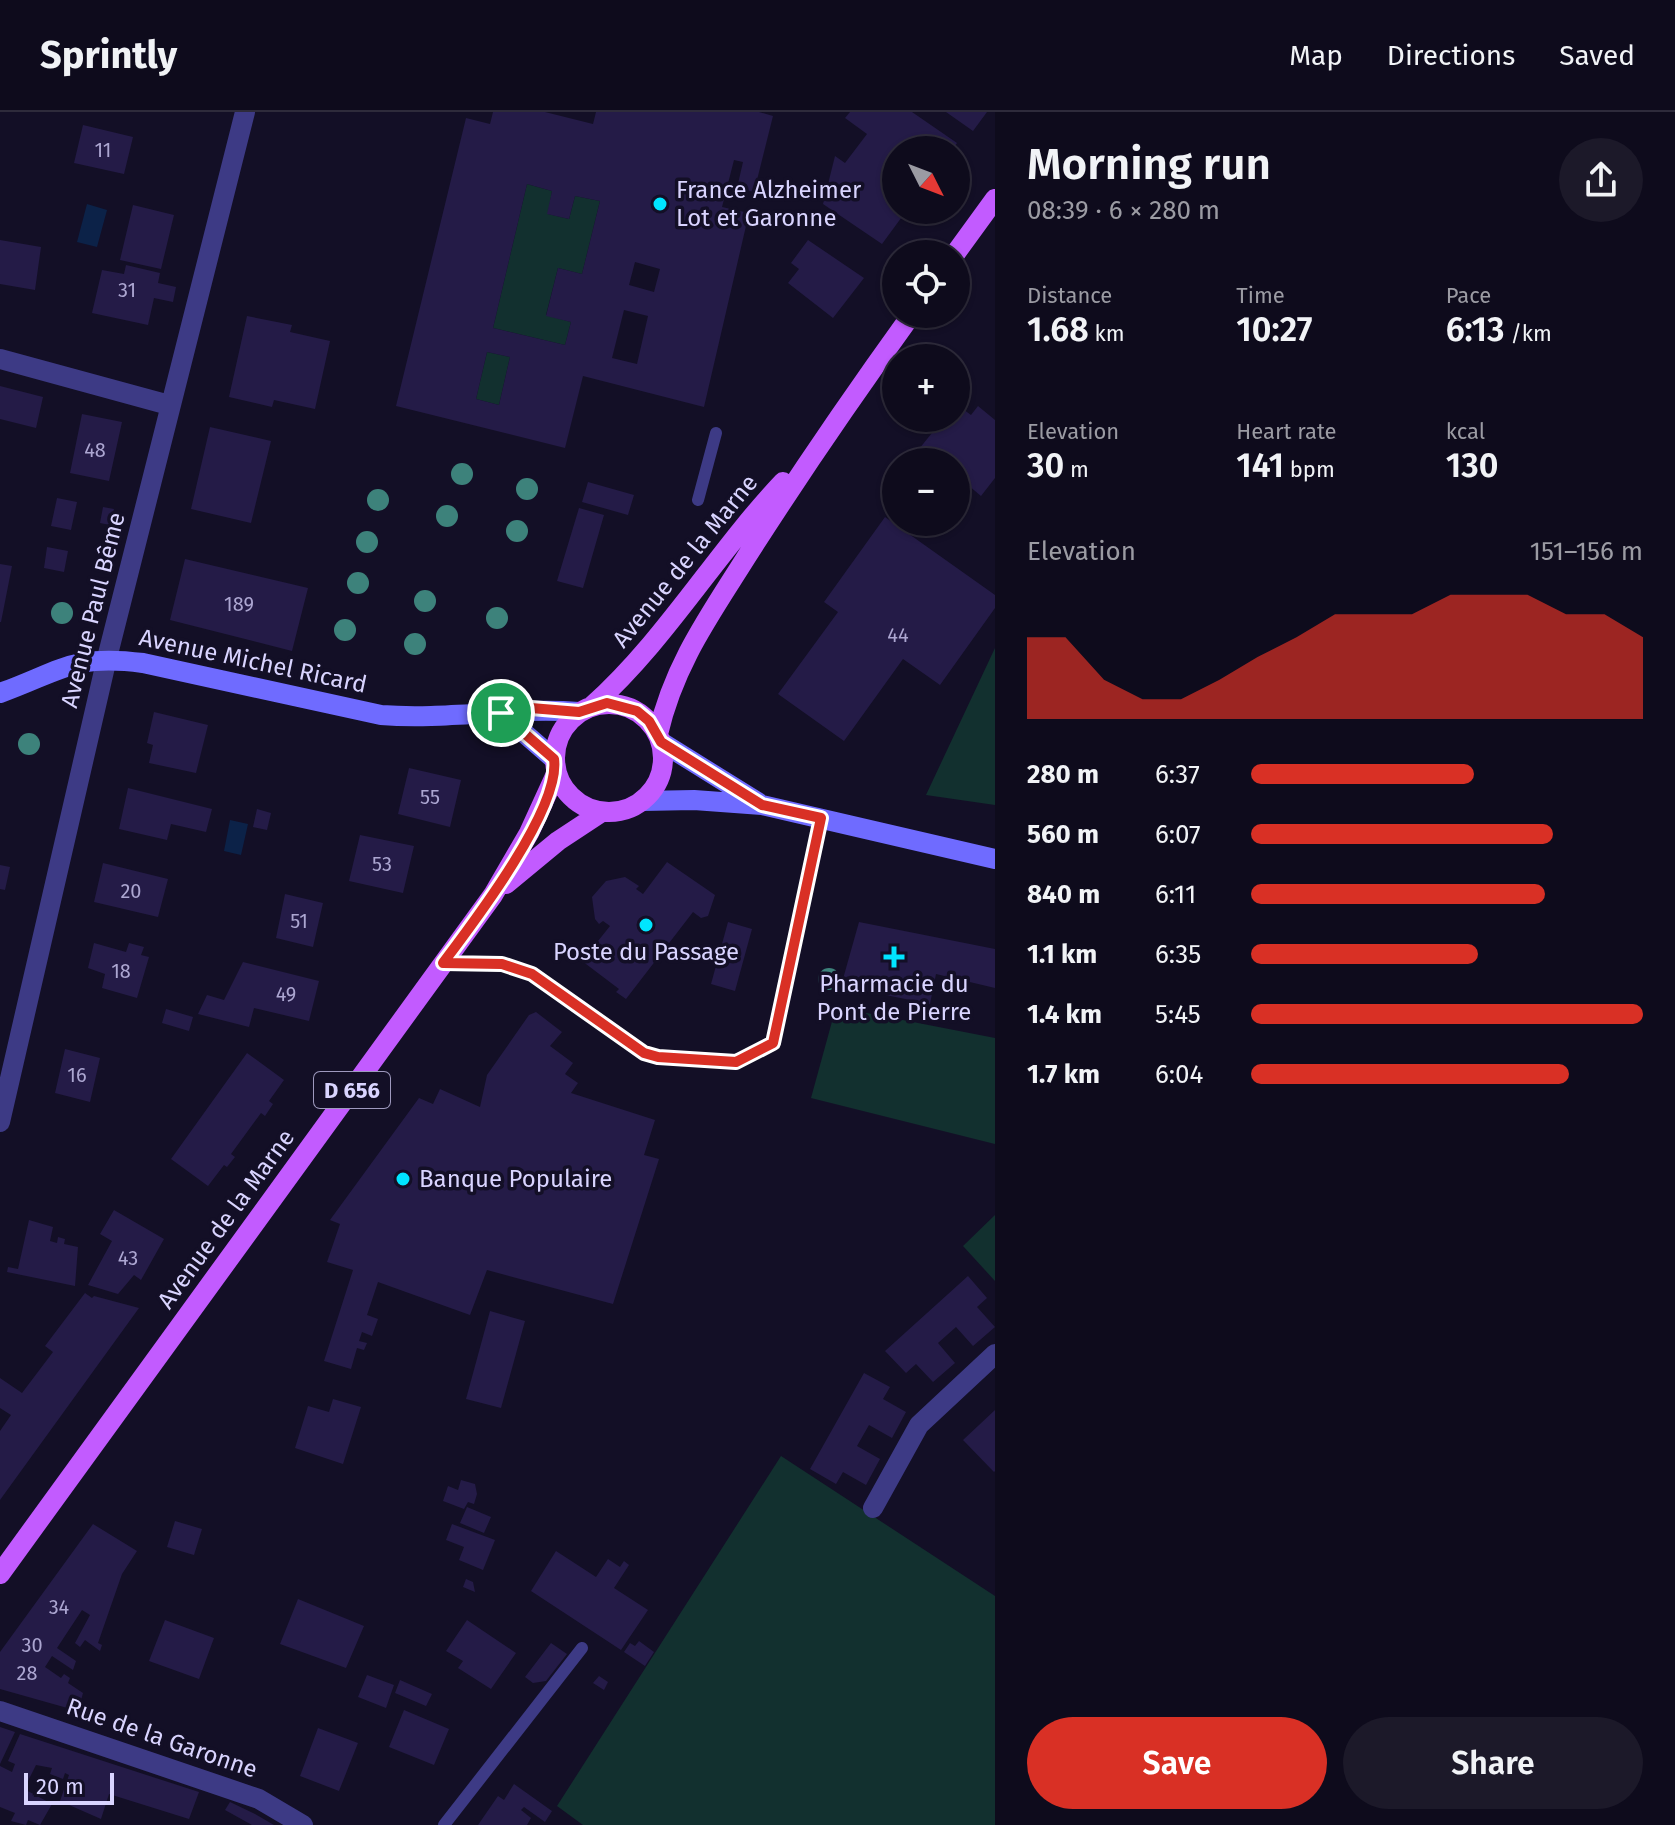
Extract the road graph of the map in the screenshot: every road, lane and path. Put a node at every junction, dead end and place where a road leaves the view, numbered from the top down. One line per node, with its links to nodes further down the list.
1 (245, 112): 6 (street, Avenue Paul Bême)
2 (995, 199): 3 (main road)
3 (965, 240)
4 (902, 328): 8 (main road, Avenue de la Marne)
5 (0, 359): 6 (street)
6 (169, 405): 10 (street, Avenue Paul Bême)
7 (716, 433): 9 (lane)
8 (816, 447): 12 (main road, Avenue de la Marne); 14 (main road, Avenue de la Marne)
9 (698, 500)
10 (107, 658): 11 (street, Avenue Michel Ricard); 13 (street, Avenue Michel Ricard); 23 (street, Avenue Paul Bême)
11 (0, 693)
12 (585, 709): 13 (street, Avenue Michel Ricard); 14 (main road); 15 (main road)
13 (501, 713): 15 (street)
14 (659, 738): 16 (main road); 17 (street)
15 (555, 766): 18 (main road); 21 (main road, Avenue de la Marne / D 656)
16 (642, 801): 17 (street); 18 (main road)
17 (762, 805): 19 (street)
18 (602, 812): 21 (main road, Avenue de la Marne / D 656)
19 (821, 818): 20 (street); 22 (lane)
20 (995, 859)
21 (493, 895): 22 (main road, Avenue de la Marne / D 656)
22 (443, 963): 26 (main road, Avenue de la Marne / D 656)
23 (0, 1122)
24 (995, 1354): 25 (street)
25 (873, 1508)
26 (0, 1574)
27 (582, 1648): 30 (lane)
28 (0, 1711): 29 (street, Rue de la Garonne)
29 (303, 1825)
30 (444, 1825)

